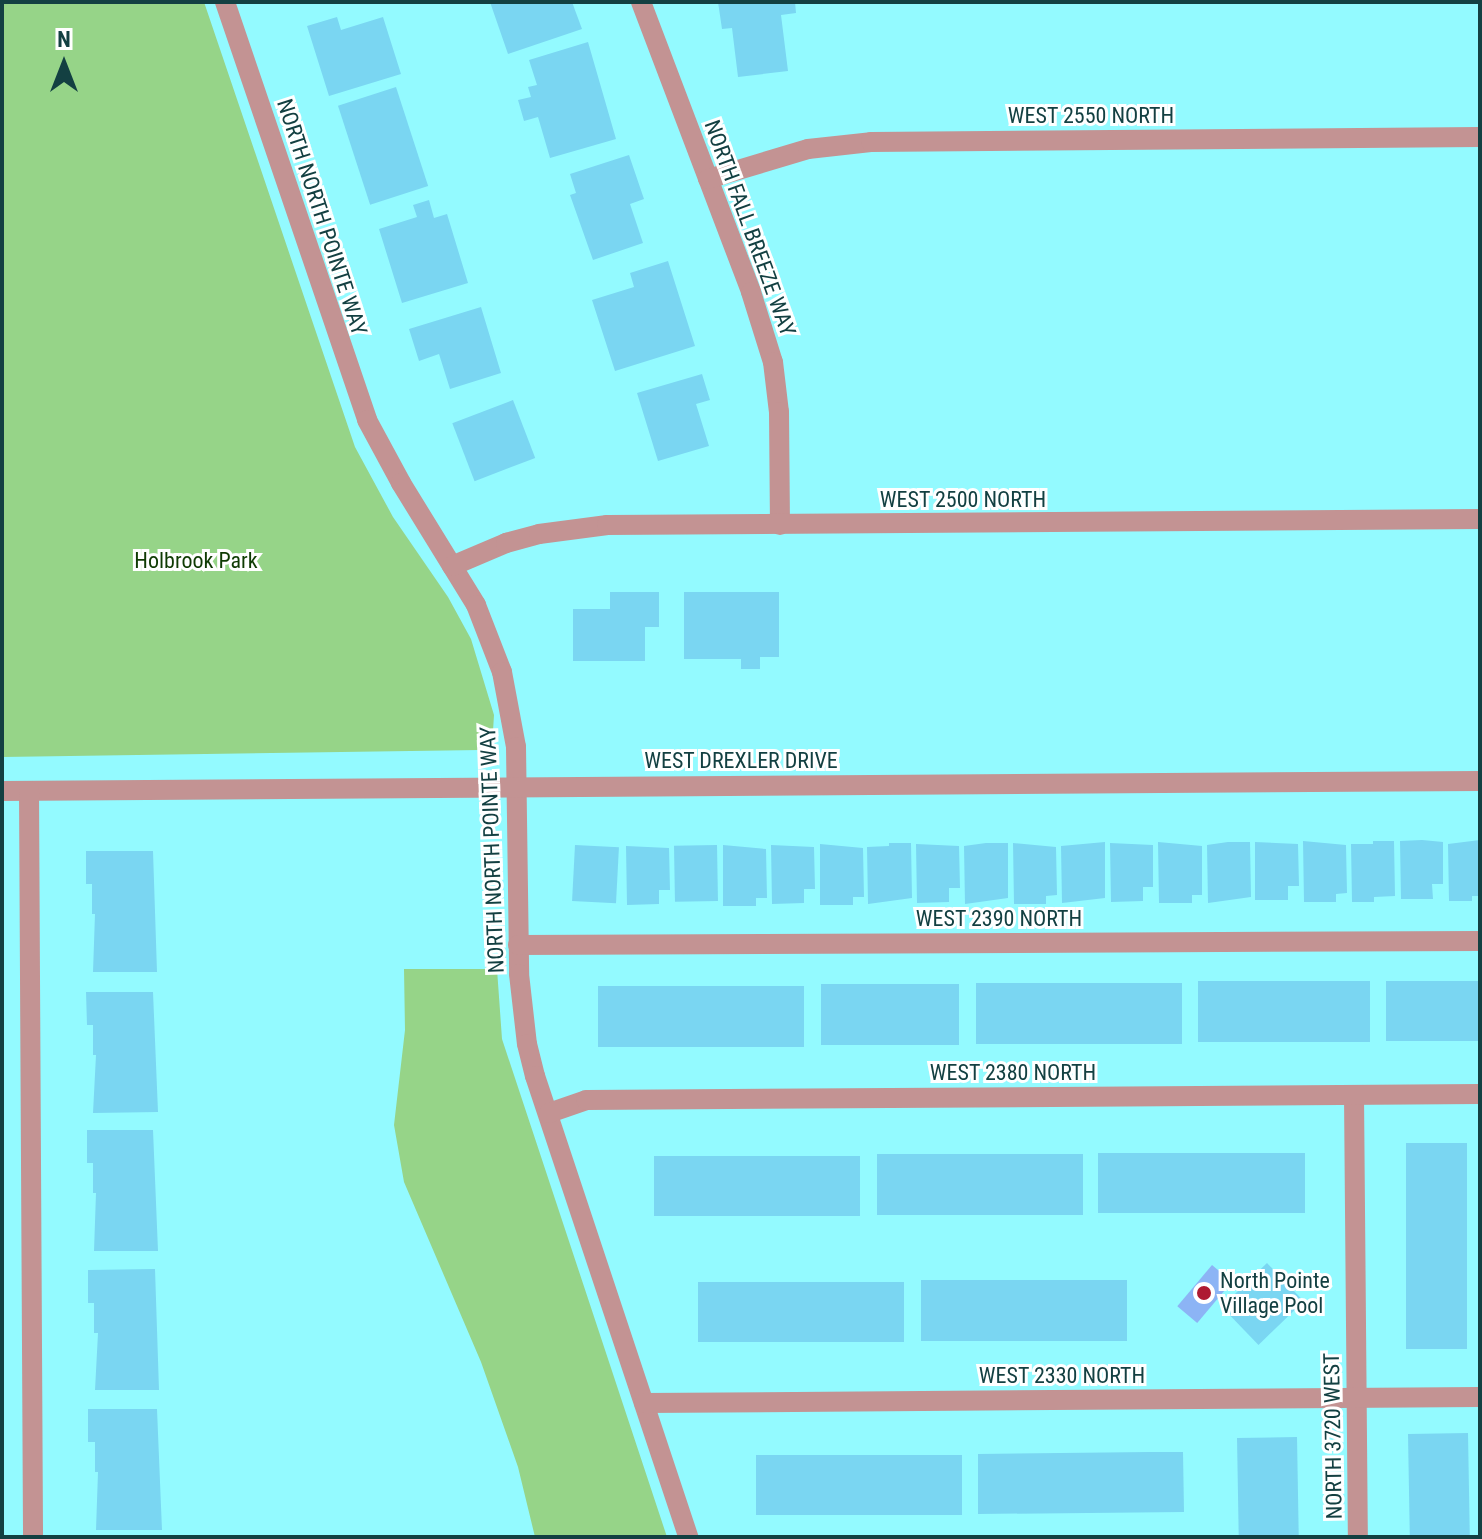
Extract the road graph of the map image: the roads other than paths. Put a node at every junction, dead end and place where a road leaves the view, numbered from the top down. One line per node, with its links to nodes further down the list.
1 (225, 2): 7 (street, NORTH NORTH POINTE WAY)
2 (641, 2): 4 (street, NORTH FALL BREEZE WAY)
3 (1480, 137): 4 (street, WEST 2550 NORTH)
4 (708, 179): 6 (street, NORTH FALL BREEZE WAY)
5 (1480, 519): 6 (street, WEST 2500 NORTH)
6 (780, 525): 7 (street, WEST 2500 NORTH)
7 (452, 566): 9 (street, NORTH NORTH POINTE WAY)
8 (1480, 781): 9 (street, WEST DREXLER DRIVE)
9 (518, 786): 11 (street, WEST DREXLER DRIVE); 13 (street, NORTH NORTH POINTE WAY)
10 (2, 791): 11 (street, WEST DREXLER DRIVE)
11 (29, 791): 20 (street)
12 (1480, 941): 13 (street, WEST 2390 NORTH)
13 (518, 945): 16 (street, NORTH NORTH POINTE WAY)
14 (1480, 1094): 15 (street, WEST 2380 NORTH)
15 (1354, 1095): 16 (street, WEST 2380 NORTH); 18 (street, NORTH 3720 WEST)
16 (549, 1113): 19 (street, NORTH NORTH POINTE WAY)
17 (1480, 1397): 18 (street, WEST 2330 NORTH)
18 (1357, 1398): 19 (street, WEST 2330 NORTH); 22 (street, NORTH 3720 WEST)
19 (644, 1403): 21 (street, NORTH NORTH POINTE WAY)
20 (33, 1537)
21 (688, 1537)
22 (1358, 1537)

